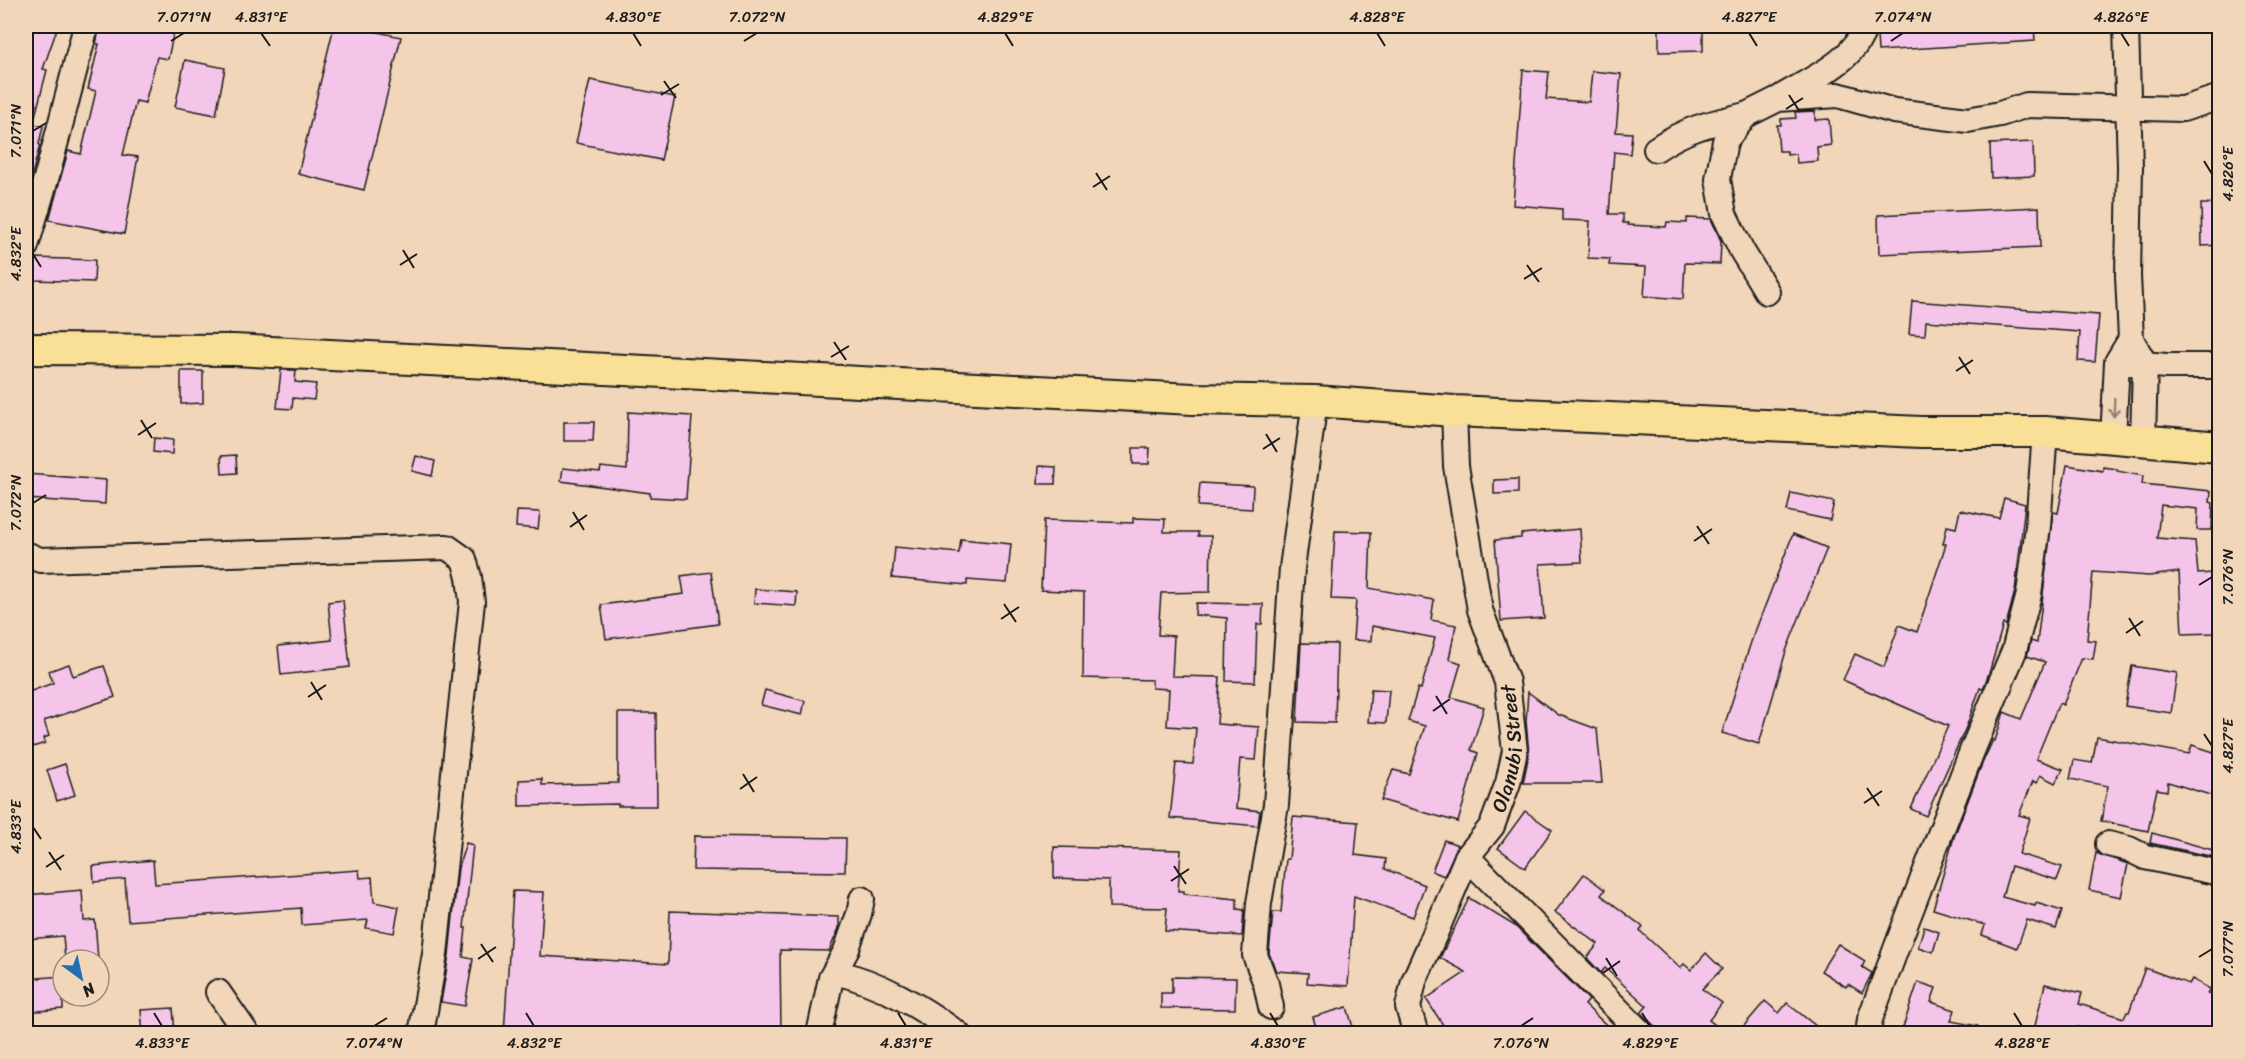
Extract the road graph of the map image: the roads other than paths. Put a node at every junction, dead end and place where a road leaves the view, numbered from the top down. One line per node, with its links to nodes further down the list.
1 (86, 26): 9 (street)
2 (1865, 26): 5 (street)
3 (2126, 26): 6 (street)
4 (2220, 97): 6 (street)
5 (1778, 99): 6 (street); 7 (street)
6 (2129, 107): 11 (street)
7 (1746, 115): 8 (street); 10 (street)
8 (1656, 149)
9 (26, 246)
10 (1767, 292)
11 (2131, 339): 13 (street); 14 (street)
12 (26, 349): 16 (main road)
13 (2117, 362): 14 (street); 19 (street, one-way to 19)
14 (2145, 364): 15 (street); 20 (street)
15 (2220, 366)
16 (1315, 401): 17 (main road); 29 (street)
17 (1454, 411): 18 (main road); 24 (street, Olanubi Street)
18 (2045, 432): 19 (main road); 36 (street)
19 (2113, 439): 20 (main road)
20 (2143, 441): 21 (main road)
21 (2220, 447)
22 (26, 554): 31 (street)
23 (2108, 844): 25 (street)
24 (1467, 857): 34 (street, Olanubi Street); 35 (street)
25 (2220, 873)
26 (862, 899): 27 (street)
27 (835, 972): 32 (street); 33 (street)
28 (218, 992): 30 (street)
29 (1271, 1007)
30 (247, 1034)
31 (421, 1034)
32 (819, 1034)
33 (958, 1034)
34 (1416, 1034)
35 (1642, 1034)
36 (1868, 1034)

